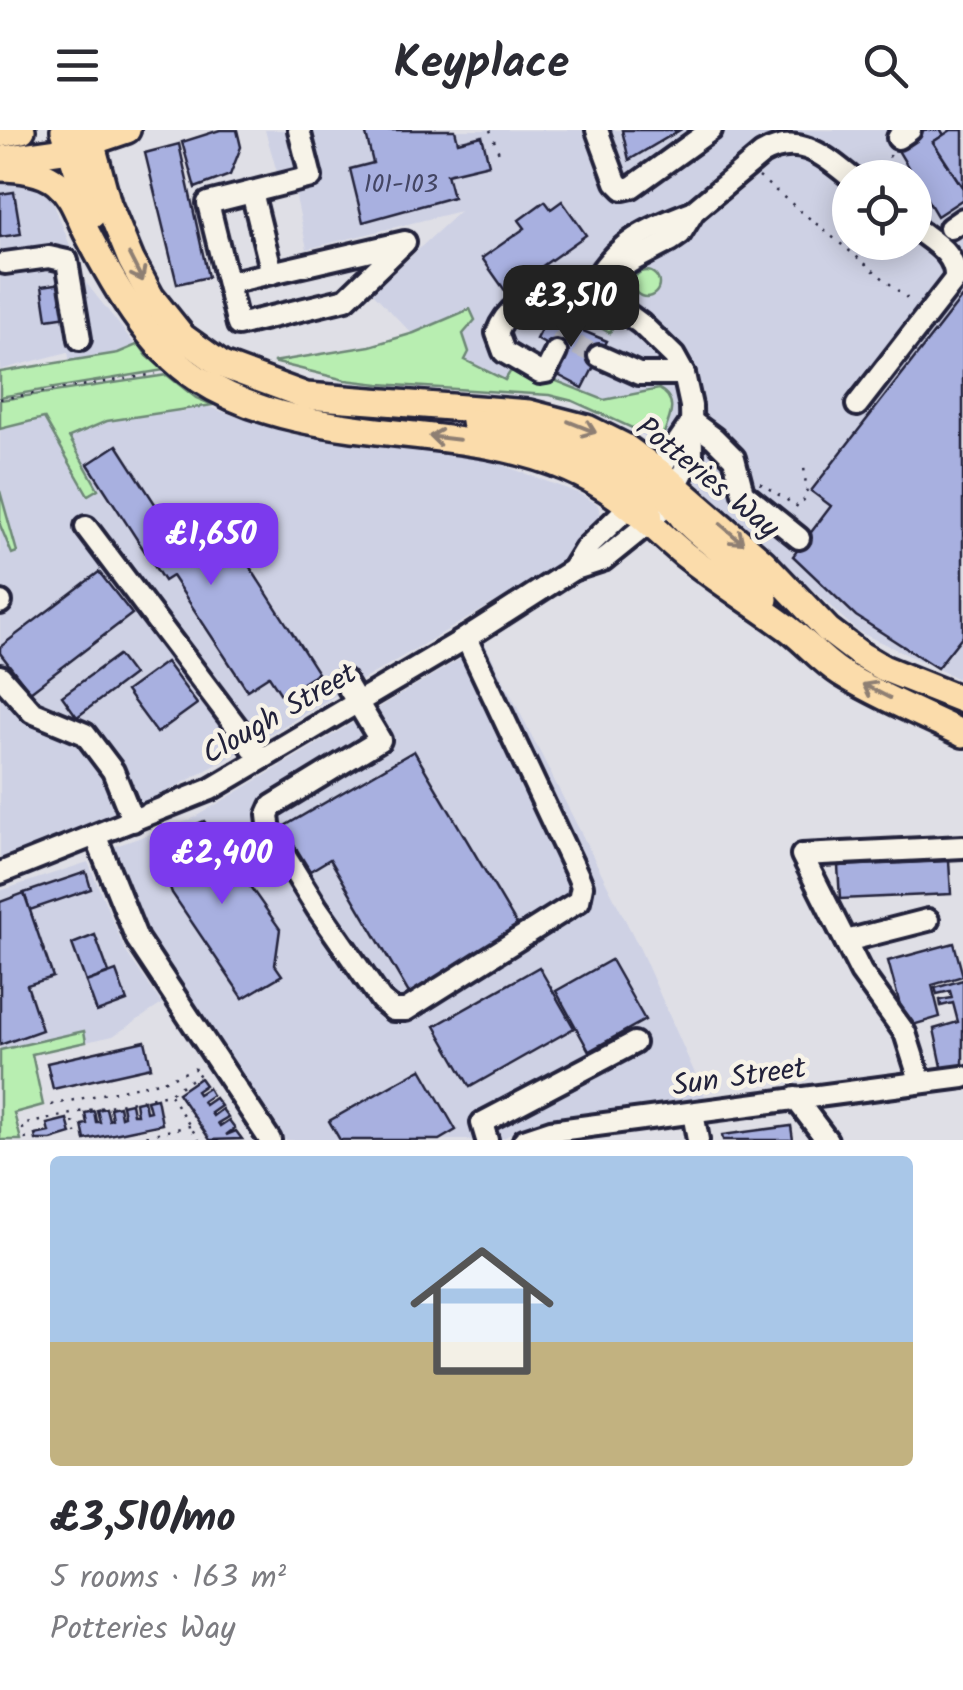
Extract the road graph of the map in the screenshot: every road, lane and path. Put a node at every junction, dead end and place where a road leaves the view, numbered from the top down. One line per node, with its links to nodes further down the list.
1 (22, 130): 7 (main road)
2 (127, 130): 8 (main road)
3 (299, 130): 14 (street)
4 (490, 130): 9 (path)
5 (597, 130): 6 (street)
6 (712, 130)
7 (0, 134)
8 (79, 138): 10 (main road); 20 (main road); 35 (main road, Potteries Way, one-way to 35)
9 (502, 158)
10 (0, 159)
11 (832, 162): 12 (street)
12 (746, 167): 15 (street); 24 (path)
13 (0, 168): 20 (main road, Potteries Way)
14 (252, 192): 19 (street); 21 (street)
15 (690, 212): 16 (street); 22 (street)
16 (670, 241): 22 (street); 23 (street)
17 (932, 242): 24 (street)
18 (5, 263): 25 (street)
19 (272, 272): 21 (street); 21 (street)
20 (114, 281): 28 (main road, Potteries Way)
21 (228, 283)
22 (592, 288): 23 (street); 26 (street)
23 (626, 313): 29 (street)
24 (928, 315): 31 (street)
25 (80, 339)
26 (556, 352)
27 (599, 356): 29 (street)
28 (184, 368): 30 (path); 35 (main road, Potteries Way, one-way to 28)
29 (684, 374): 32 (street)
30 (0, 399)
31 (858, 405)
32 (690, 424): 34 (street); 35 (street, Clough Street)
33 (804, 466): 34 (path)
34 (741, 482): 37 (street)
35 (655, 496): 38 (main road); 38 (main road); 39 (street, Clough Street); 42 (main road, Potteries Way, one-way to 42)
36 (86, 526): 45 (street)
37 (798, 538)
38 (792, 632): 44 (main road, one-way to 38)
39 (466, 638): 43 (street, Clough Street); 43 (street)
40 (0, 676): 46 (street)
41 (344, 680): 43 (street)
42 (963, 700)
43 (355, 704): 45 (street, Clough Street)
44 (963, 734)
45 (261, 759): 46 (street, Clough Street)
46 (133, 821): 47 (street, Clough Street)
47 (96, 837): 49 (street, Clough Street); 53 (street)
48 (963, 847): 51 (street)
49 (0, 873)
50 (928, 920): 51 (street)
51 (846, 941): 55 (street)
52 (634, 1043): 67 (street)
53 (218, 1061): 56 (path); 58 (path); 66 (street)
54 (963, 1077): 55 (street, Sun Street)
55 (920, 1080): 57 (street, Sun Street)
56 (170, 1094): 59 (path); 61 (path)
57 (795, 1098): 60 (street, Sun Street); 70 (street)
58 (51, 1105)
59 (79, 1112)
60 (694, 1113): 68 (street, Sun Street); 69 (street)
61 (190, 1126): 64 (path); 65 (path)
62 (26, 1140): 63 (path)
63 (78, 1140)
64 (126, 1140)
65 (200, 1140)
66 (270, 1140)
67 (487, 1140)
68 (524, 1140)
69 (698, 1140)
70 (827, 1140)

